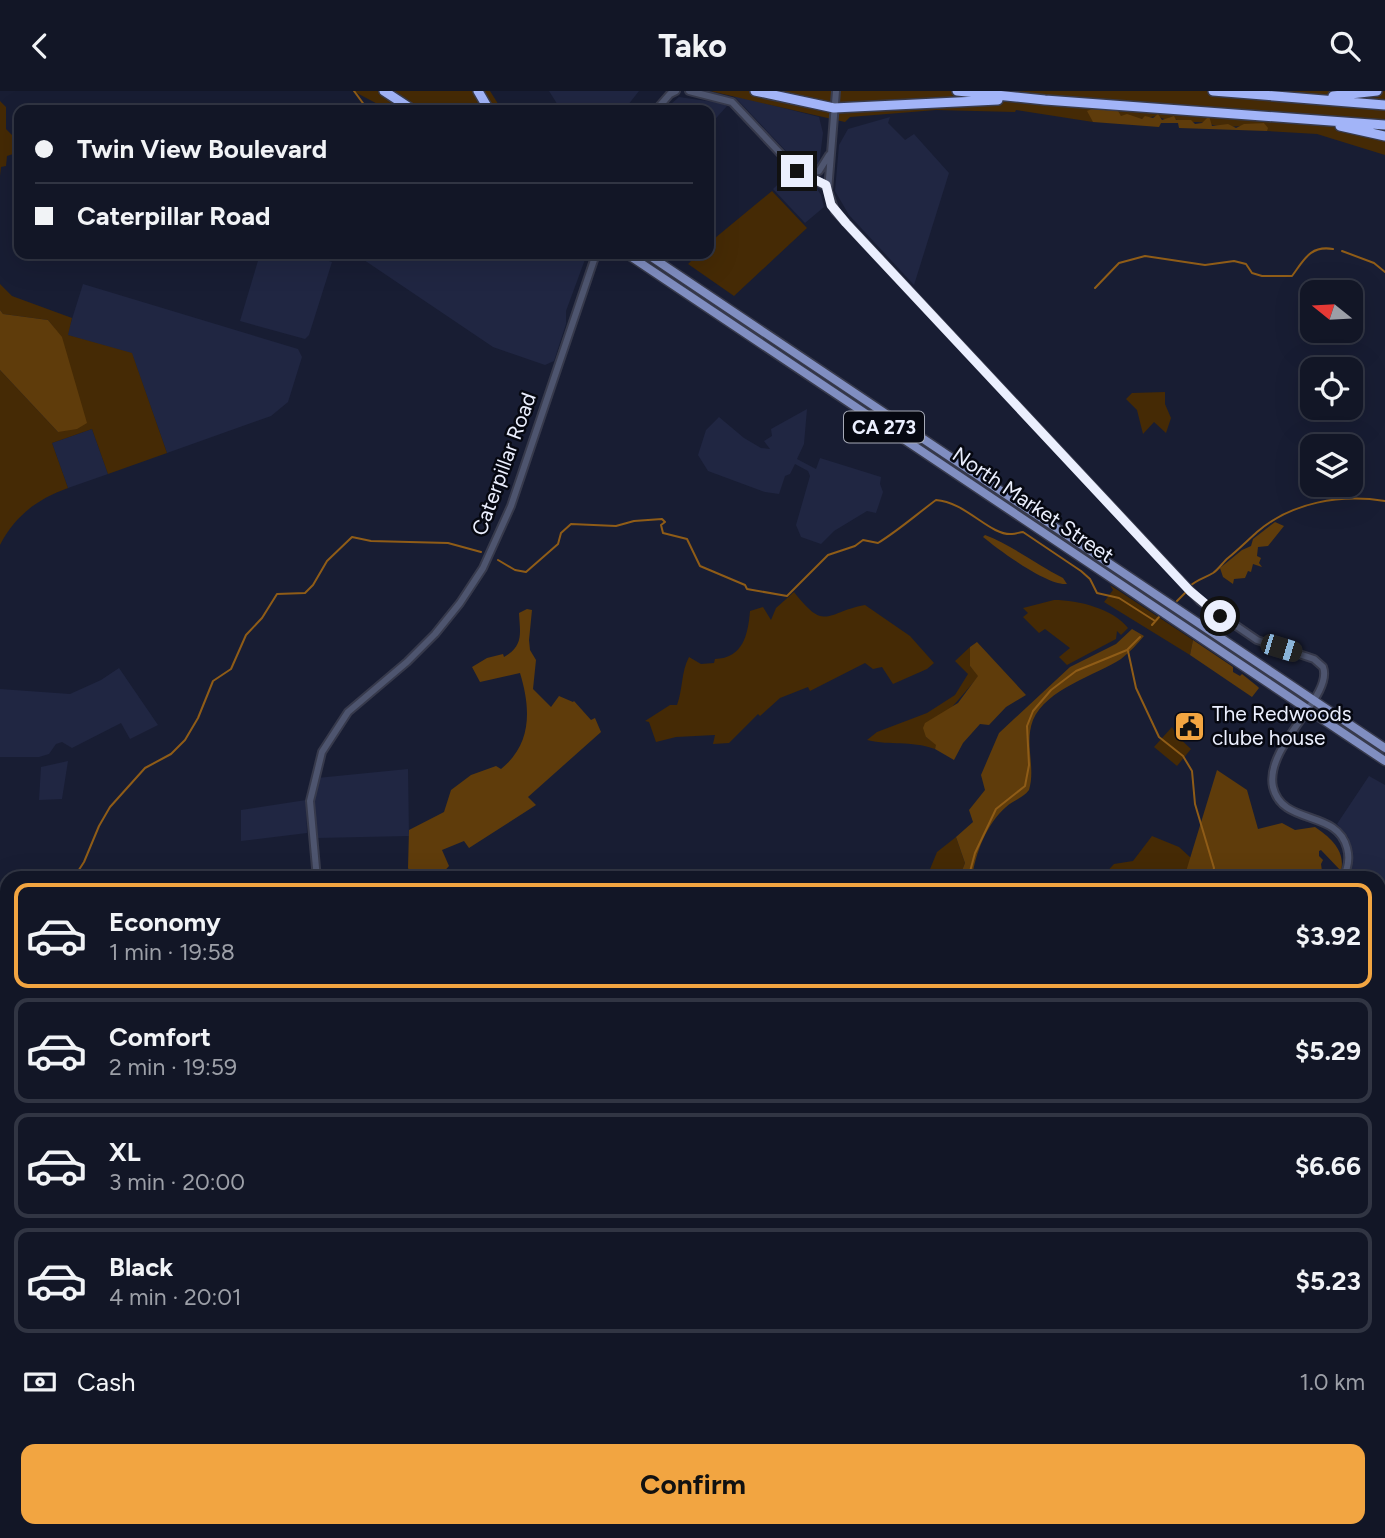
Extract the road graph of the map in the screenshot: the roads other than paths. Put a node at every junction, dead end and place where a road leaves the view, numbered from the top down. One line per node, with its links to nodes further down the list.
1 (384, 91): 11 (highway)
2 (676, 91): 12 (street)
3 (689, 91): 19 (street)
4 (755, 91): 14 (highway)
5 (836, 91): 14 (street)
6 (957, 91): 10 (highway)
7 (1213, 91): 9 (highway)
8 (1377, 91): 9 (highway)
9 (1298, 98): 13 (highway)
10 (1045, 100): 14 (highway); 15 (highway)
11 (405, 105)
12 (660, 105)
13 (1385, 105)
14 (834, 108): 18 (street)
15 (1304, 118): 16 (highway); 17 (highway)
16 (1385, 125)
17 (1385, 136)
18 (832, 146): 19 (street); 20 (street)
19 (801, 174): 20 (street)
20 (828, 187): 24 (street)
21 (594, 259): 28 (street, Caterpillar Road)
22 (634, 259): 25 (main road, North Market Street / CA 273)
23 (654, 259): 24 (main road, North Market Street / CA 273)
24 (1313, 699): 25 (street); 26 (main road, North Market Street / CA 273)
25 (1307, 710): 27 (main road, North Market Street / CA 273); 29 (street)
26 (1385, 748)
27 (1385, 761)
28 (316, 871)
29 (1345, 871)

